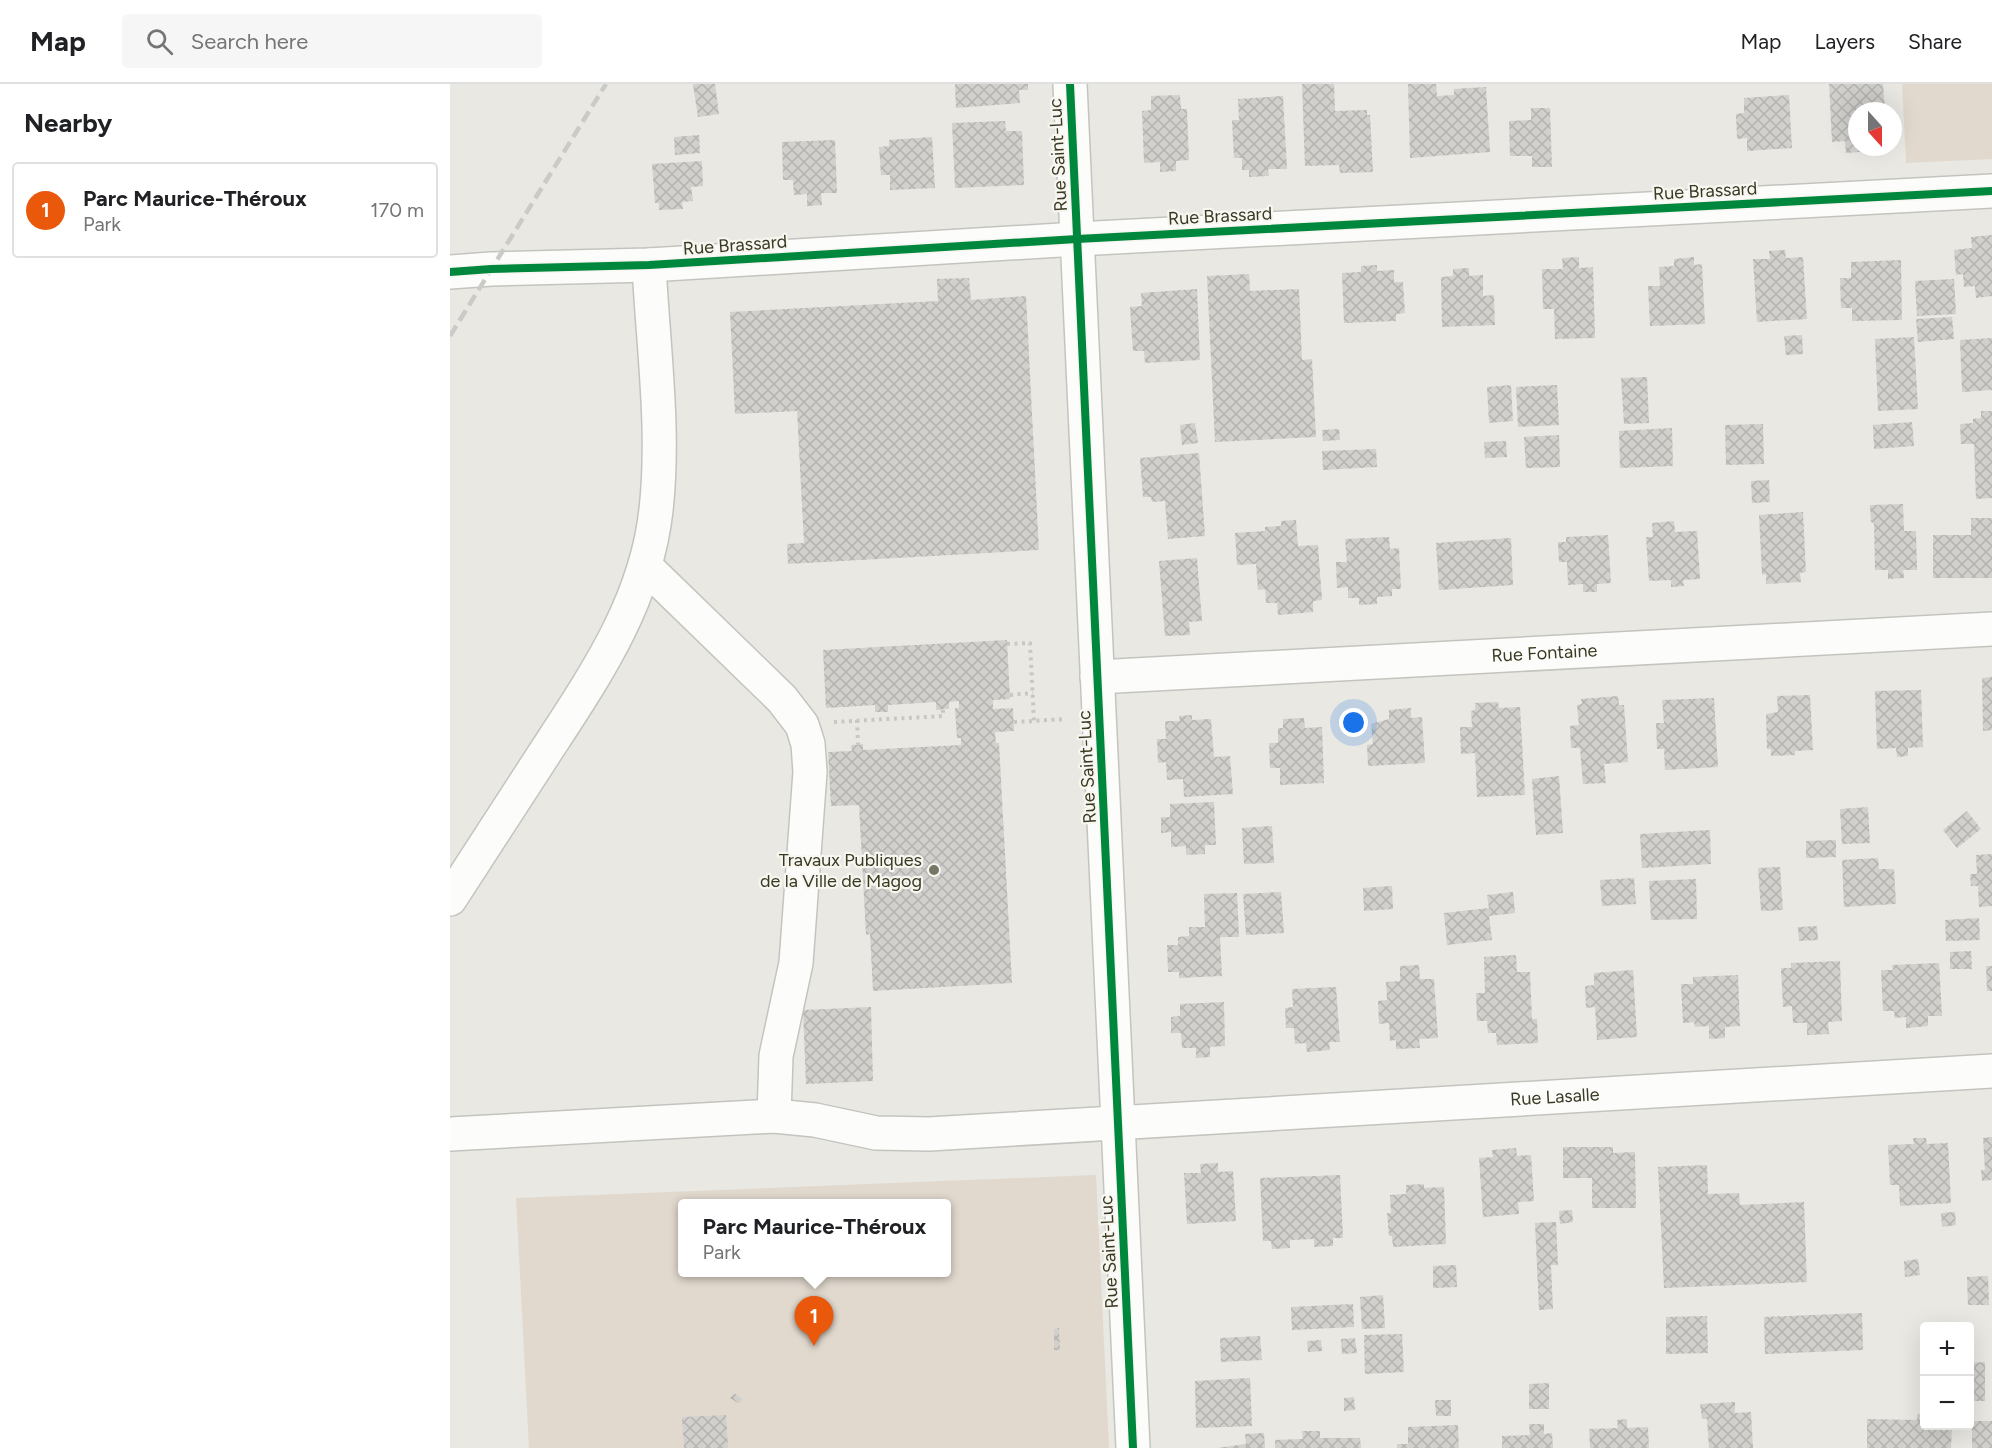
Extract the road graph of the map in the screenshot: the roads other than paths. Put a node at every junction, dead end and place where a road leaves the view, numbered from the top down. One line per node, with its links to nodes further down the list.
1 (1070, 84): 3 (street, Rue Saint-Luc)
2 (1992, 191): 3 (street, Rue Brassard)
3 (1077, 239): 4 (street, Rue Brassard); 8 (street, Rue Saint-Luc)
4 (649, 265): 5 (street, Rue Brassard); 6 (street)
5 (450, 272)
6 (645, 566): 9 (street); 11 (street)
7 (1992, 629): 8 (street, Rue Fontaine)
8 (1097, 677): 12 (street, Rue Saint-Luc)
9 (450, 899)
10 (1992, 1071): 12 (street, Rue Lasalle)
11 (774, 1116): 12 (street, Rue Lasalle); 13 (street, Rue Lasalle)
12 (1118, 1124): 14 (street, Rue Saint-Luc)
13 (450, 1134)
14 (1133, 1448)

